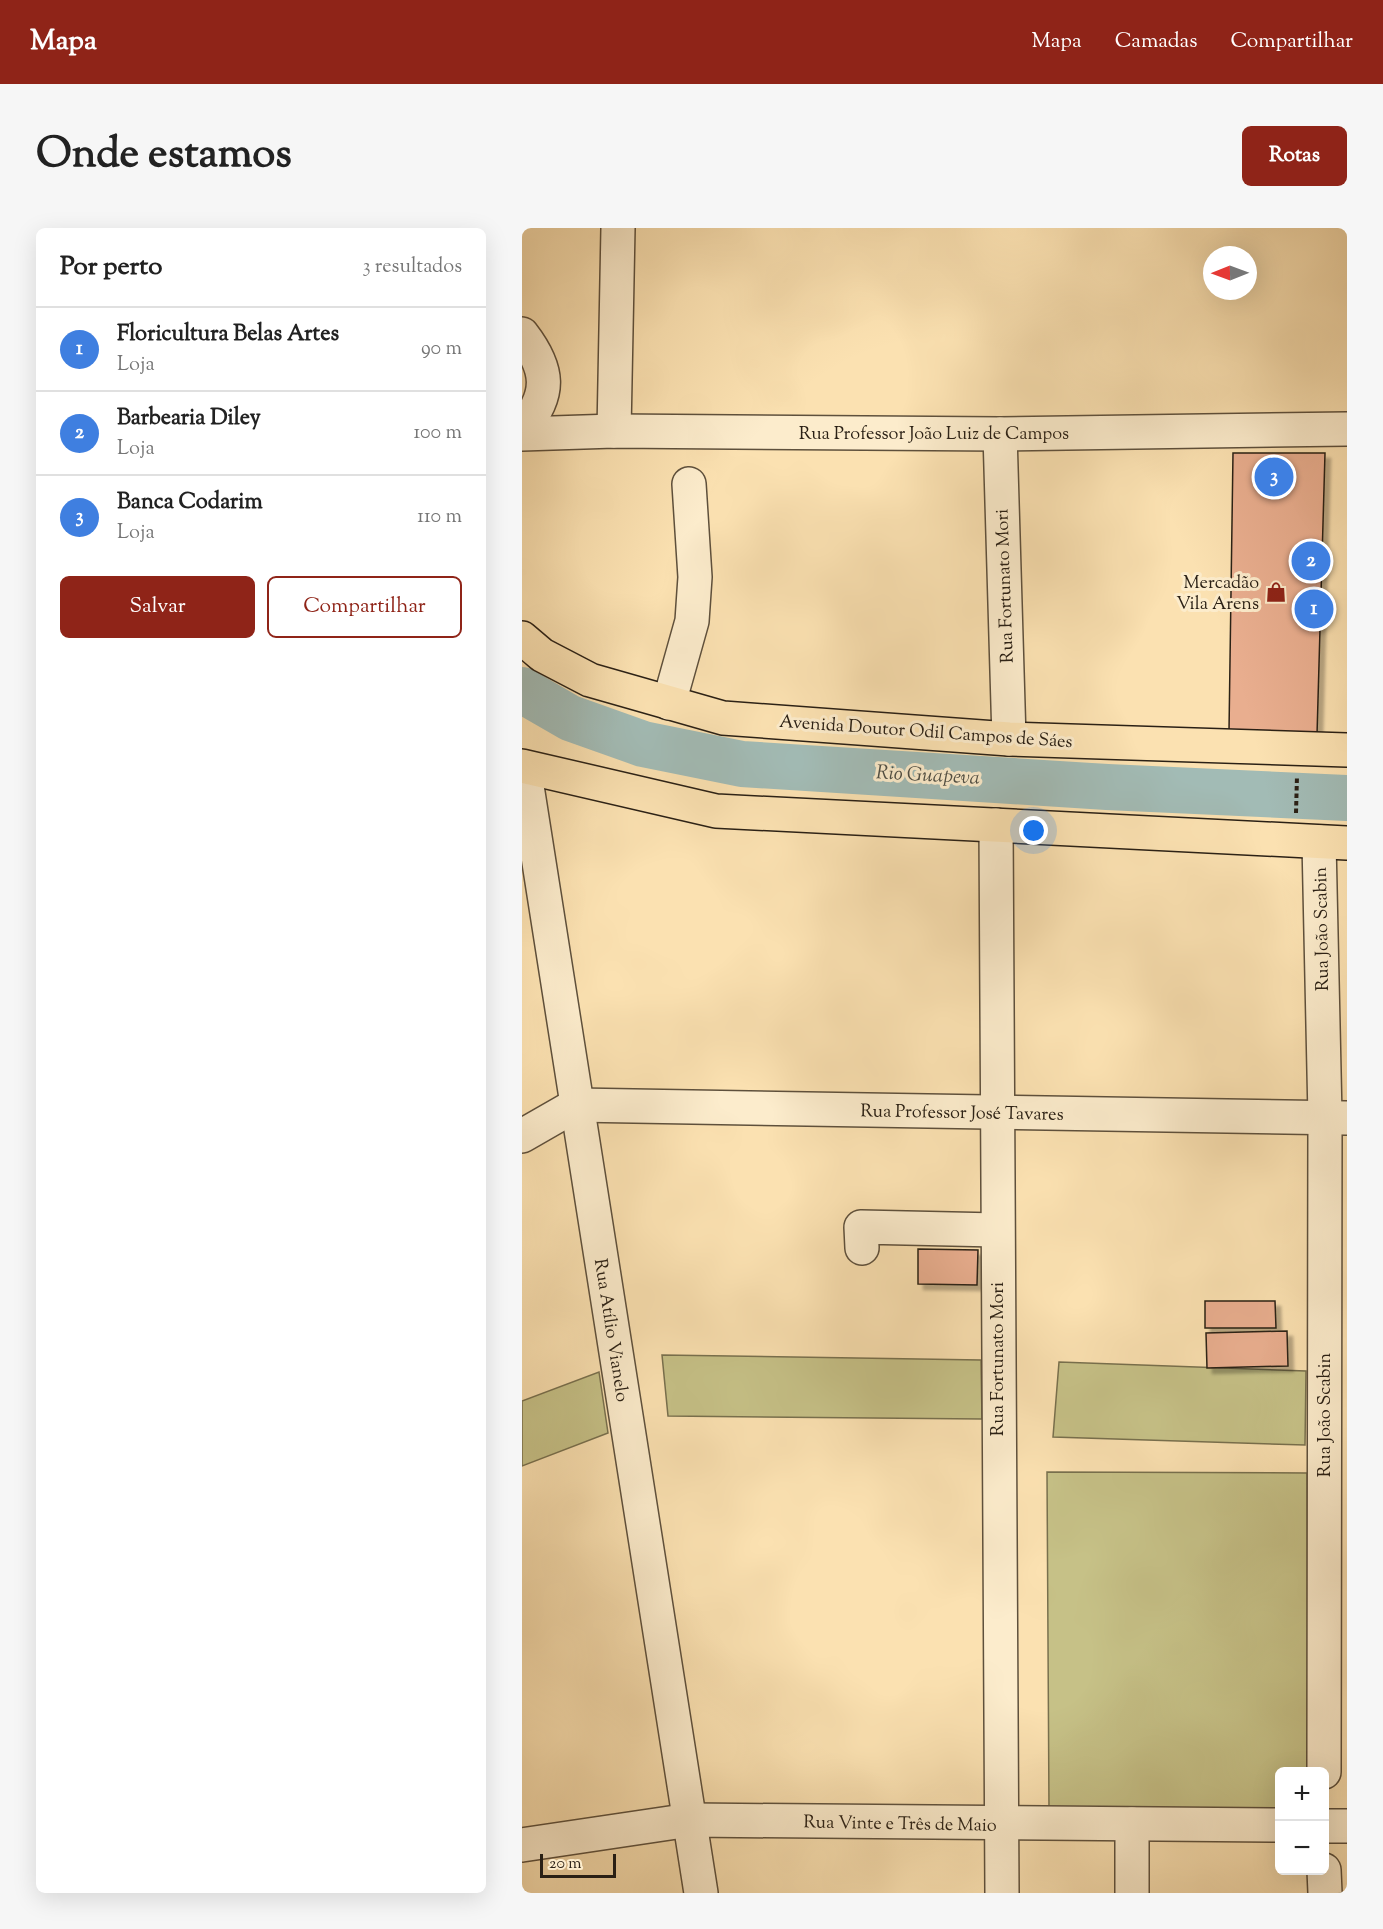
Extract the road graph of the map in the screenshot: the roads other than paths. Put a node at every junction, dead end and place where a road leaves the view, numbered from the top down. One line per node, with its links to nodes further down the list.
1 (618, 228): 5 (street)
2 (522, 334): 4 (street)
3 (1347, 429): 6 (street, Rua Professor João Luiz de Campos)
4 (522, 431): 5 (street, Rua Professor João Luiz de Campos)
5 (614, 431): 6 (street, Rua Professor João Luiz de Campos)
6 (1000, 434): 10 (street, Rua Fortunato Mori)
7 (689, 484): 9 (street)
8 (522, 638): 9 (main road, Avenida Doutor Odil Campos de Sáes)
9 (669, 703): 10 (main road, Avenida Doutor Odil Campos de Sáes)
10 (1009, 739): 11 (main road, Avenida Doutor Odil Campos de Sáes)
11 (1347, 750)
12 (523, 766): 13 (main road); 15 (street, Rua Atílio Vianelo)
13 (996, 825): 14 (main road); 16 (street, Rua Fortunato Mori)
14 (1333, 842): 17 (street, Rua João Scabin)
15 (576, 1106): 16 (street, Rua Professor José Tavares); 18 (street); 23 (street, Rua Atílio Vianelo)
16 (998, 1113): 17 (street, Rua Professor José Tavares); 19 (street, Rua Fortunato Mori)
17 (1336, 1117): 21 (street, Rua João Scabin)
18 (522, 1136)
19 (996, 1230): 20 (street); 24 (street, Rua Fortunato Mori)
20 (862, 1248)
21 (1335, 1457): 22 (street, Rua João Scabin)
22 (1324, 1767)
23 (690, 1820): 24 (street, Rua Vinte e Três de Maio); 29 (street, Rua Vinte e Três de Maio); 31 (street, Rua Atílio Vianelo)
24 (1001, 1824): 25 (street, Rua Vinte e Três de Maio); 32 (street, Rua Fortunato Mori)
25 (1132, 1824): 26 (street, Rua Vinte e Três de Maio); 33 (street)
26 (1275, 1826)
27 (1329, 1826): 28 (street)
28 (1347, 1826)
29 (522, 1845)
30 (1324, 1875): 34 (street)
31 (701, 1893)
32 (1002, 1893)
33 (1132, 1893)
34 (1325, 1893)

